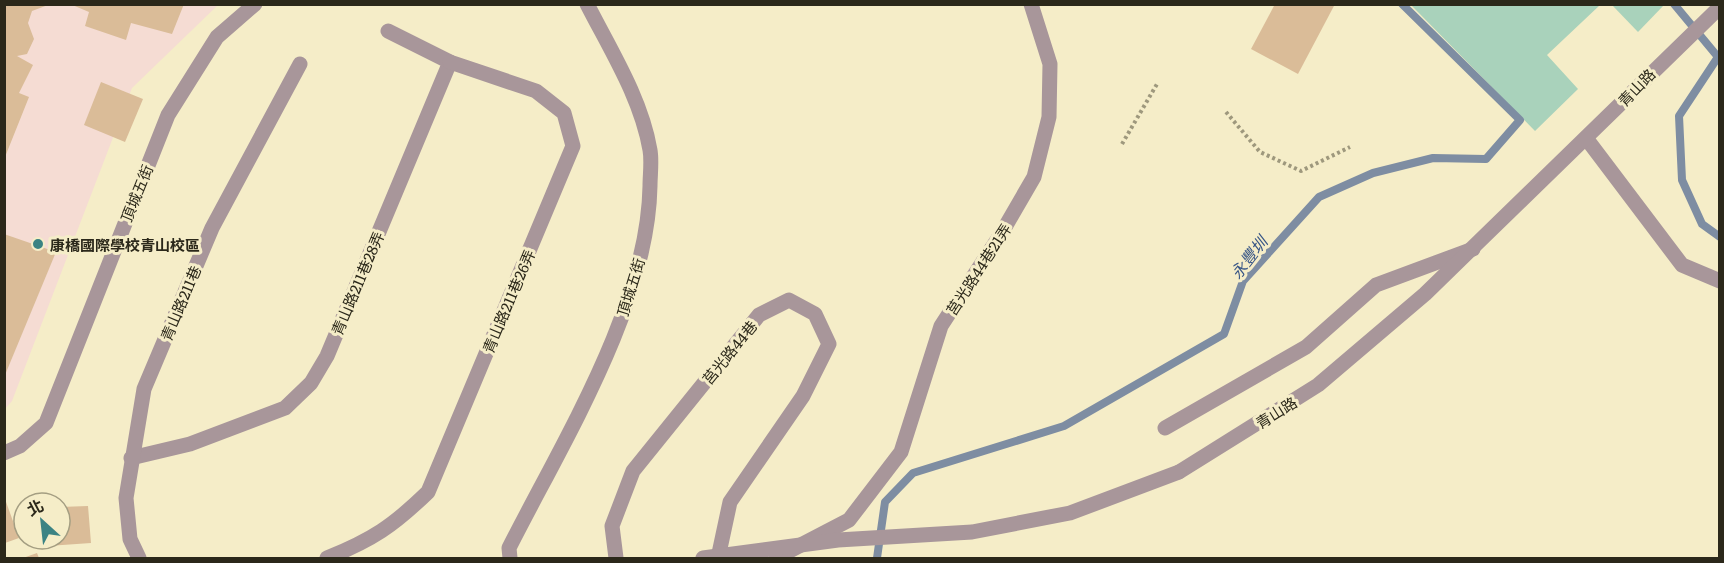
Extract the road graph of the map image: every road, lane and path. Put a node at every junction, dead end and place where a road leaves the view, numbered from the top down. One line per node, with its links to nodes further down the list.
1 (255, 4): 16 (street, 頂城五街)
2 (587, 4): 20 (street, 頂城五街)
3 (1031, 4): 24 (street, 莒光路44巷21弄)
4 (1719, 7): 10 (street, 青山路)
5 (388, 31): 6 (street)
6 (450, 62): 17 (street, 青山路211巷28弄); 19 (street, 青山路211巷26弄)
7 (300, 64): 17 (street, 青山路211巷)
8 (1157, 84): 11 (path)
9 (1226, 112): 12 (path)
10 (1586, 138): 13 (street, 青山路); 14 (street)
11 (1122, 144)
12 (1350, 147)
13 (1473, 249): 15 (street); 22 (street, 青山路, bridge)
14 (1719, 281)
15 (1165, 428)
16 (4, 453)
17 (131, 458): 18 (street, 青山路211巷)
18 (139, 558)
19 (327, 558)
20 (510, 558)
21 (615, 558): 23 (street, 莒光路44巷)
22 (703, 558)
23 (718, 558)
24 (776, 558)

